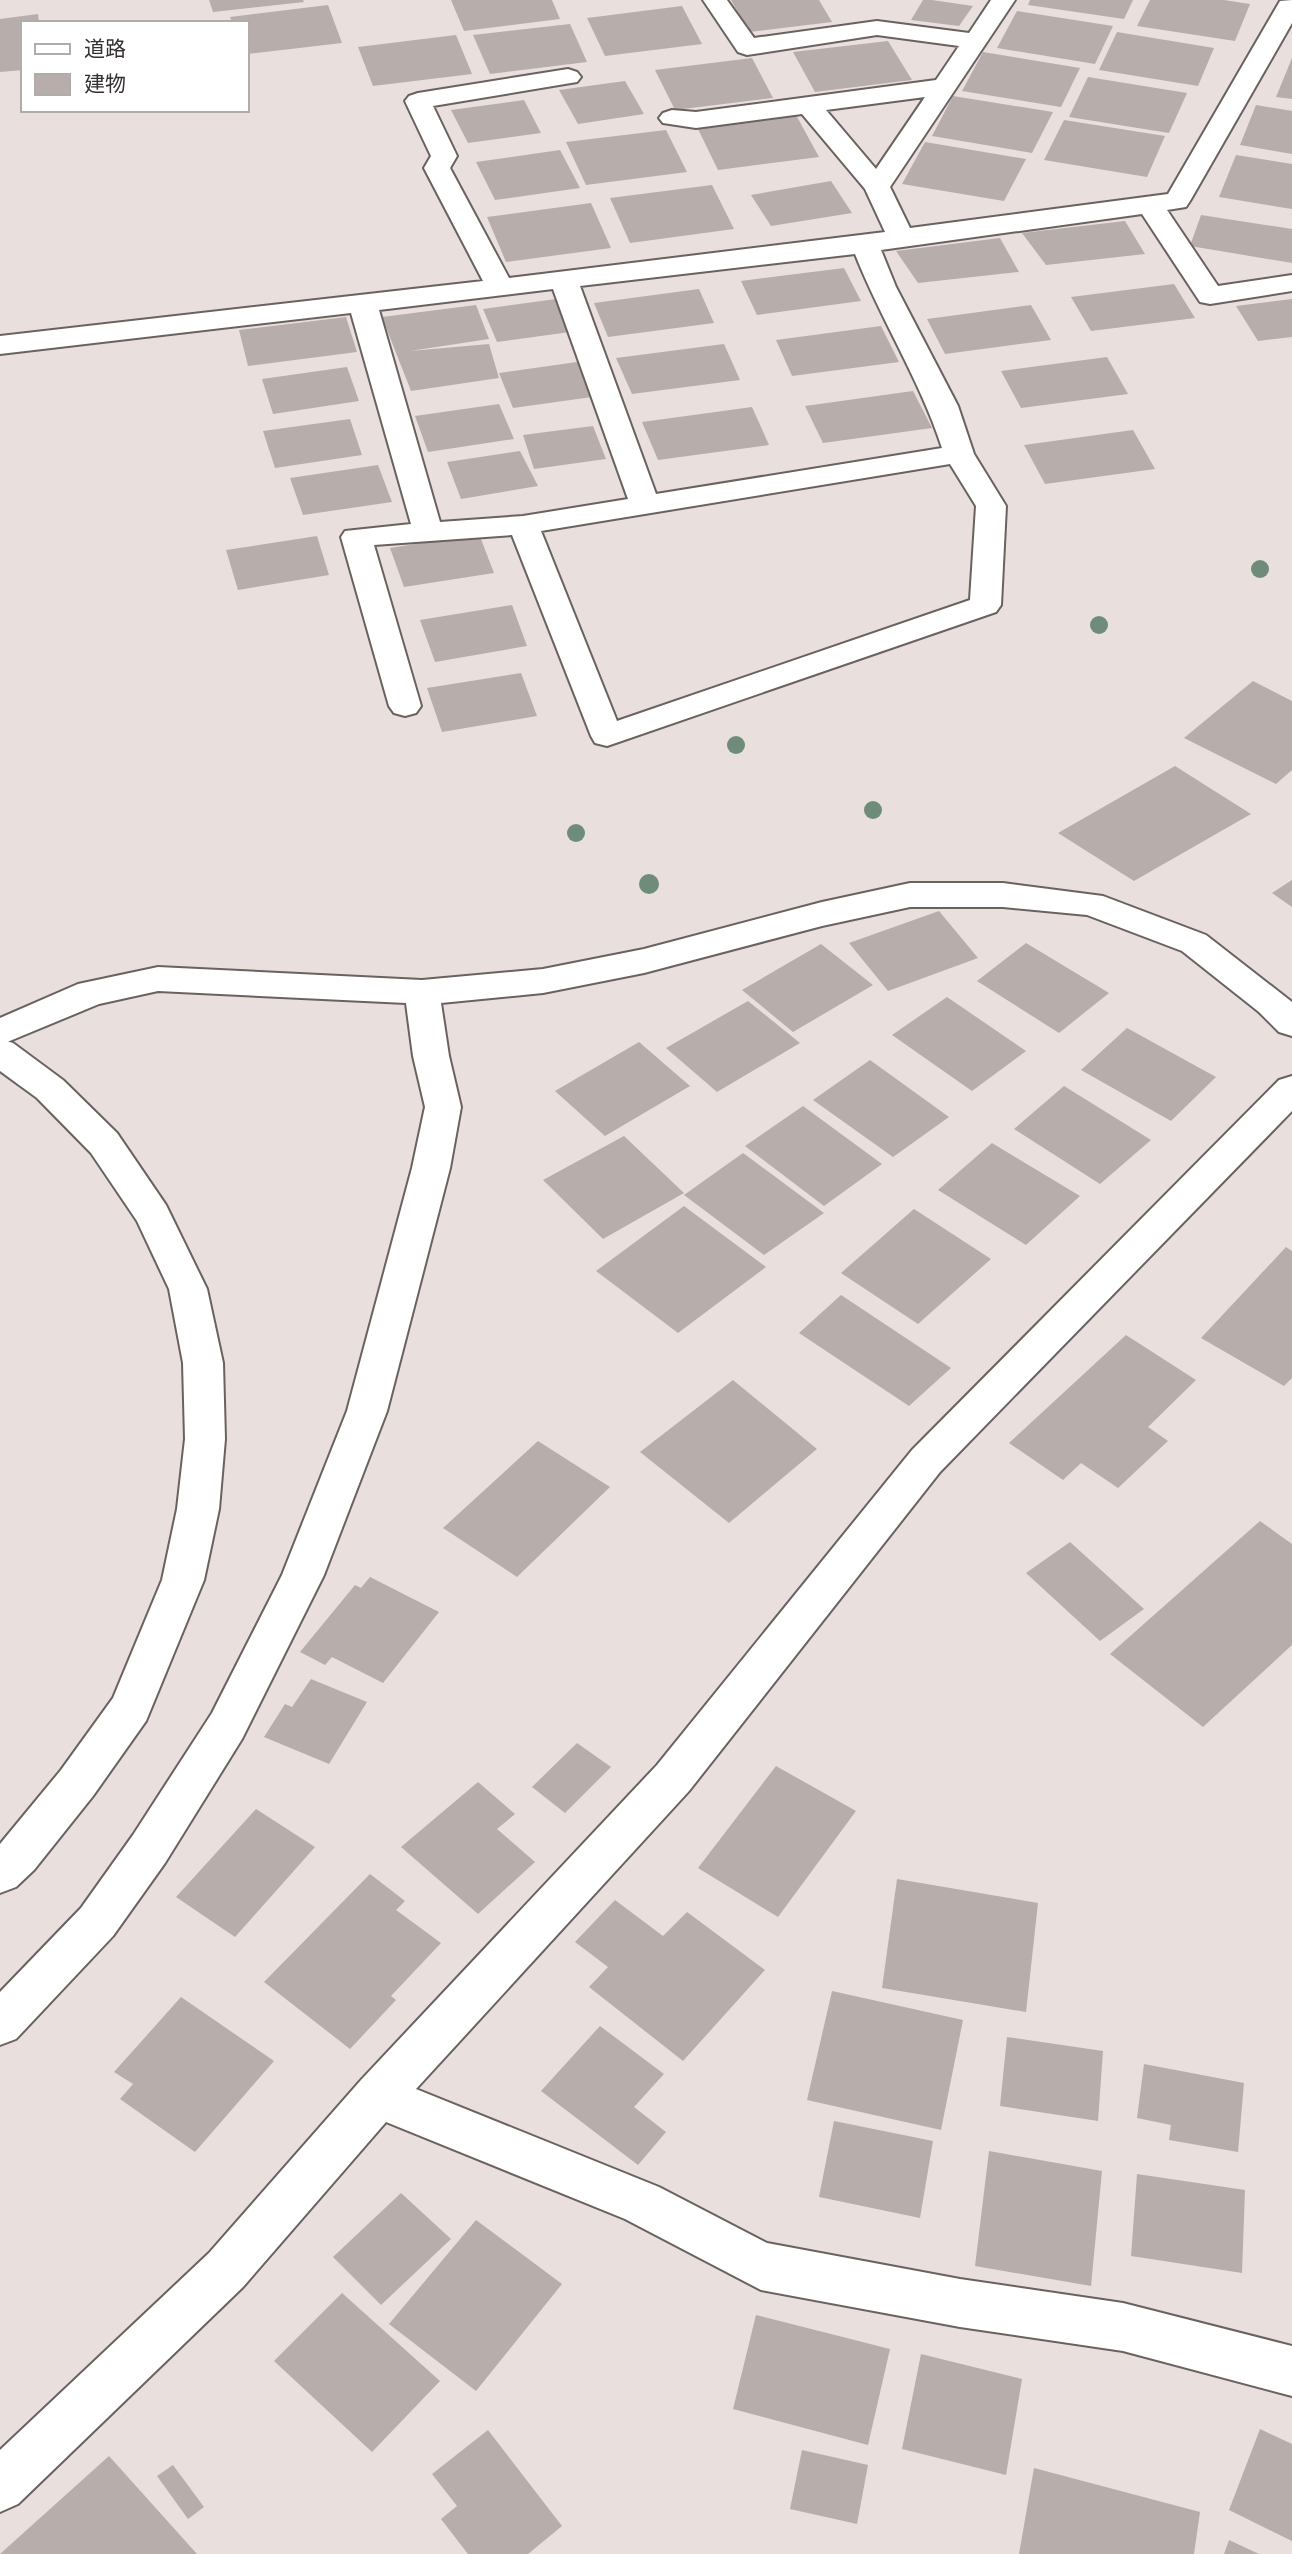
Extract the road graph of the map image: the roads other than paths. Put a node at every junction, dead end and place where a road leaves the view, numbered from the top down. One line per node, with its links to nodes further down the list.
1 (715, 0): 5 (street)
2 (869, 0): 5 (street)
3 (1003, 0): 6 (street)
4 (1292, 2): 12 (street)
5 (891, 29): 6 (street)
6 (975, 41): 8 (street)
7 (568, 78): 17 (street)
8 (944, 87): 9 (street); 11 (street)
9 (808, 105): 10 (street); 11 (street)
10 (672, 118)
11 (877, 187): 13 (street)
12 (1149, 204): 13 (street); 16 (street)
13 (901, 237): 14 (street)
14 (865, 245): 15 (street); 20 (street)
15 (564, 280): 17 (street); 21 (street)
16 (1292, 283)
17 (500, 287): 18 (street)
18 (363, 304): 19 (street); 23 (street)
19 (0, 345)
20 (959, 454): 21 (street); 22 (street)
21 (645, 505): 22 (street)
22 (523, 525): 23 (street)
23 (428, 532): 24 (street)
24 (405, 706)
25 (422, 992): 26 (street); 27 (street); 31 (street)
26 (1292, 1023)
27 (0, 1032)
28 (0, 1052): 30 (street)
29 (1292, 1089): 32 (street)
30 (0, 1873)
31 (0, 2024)
32 (379, 2096): 33 (street); 34 (street)
33 (1292, 2371)
34 (0, 2486)

